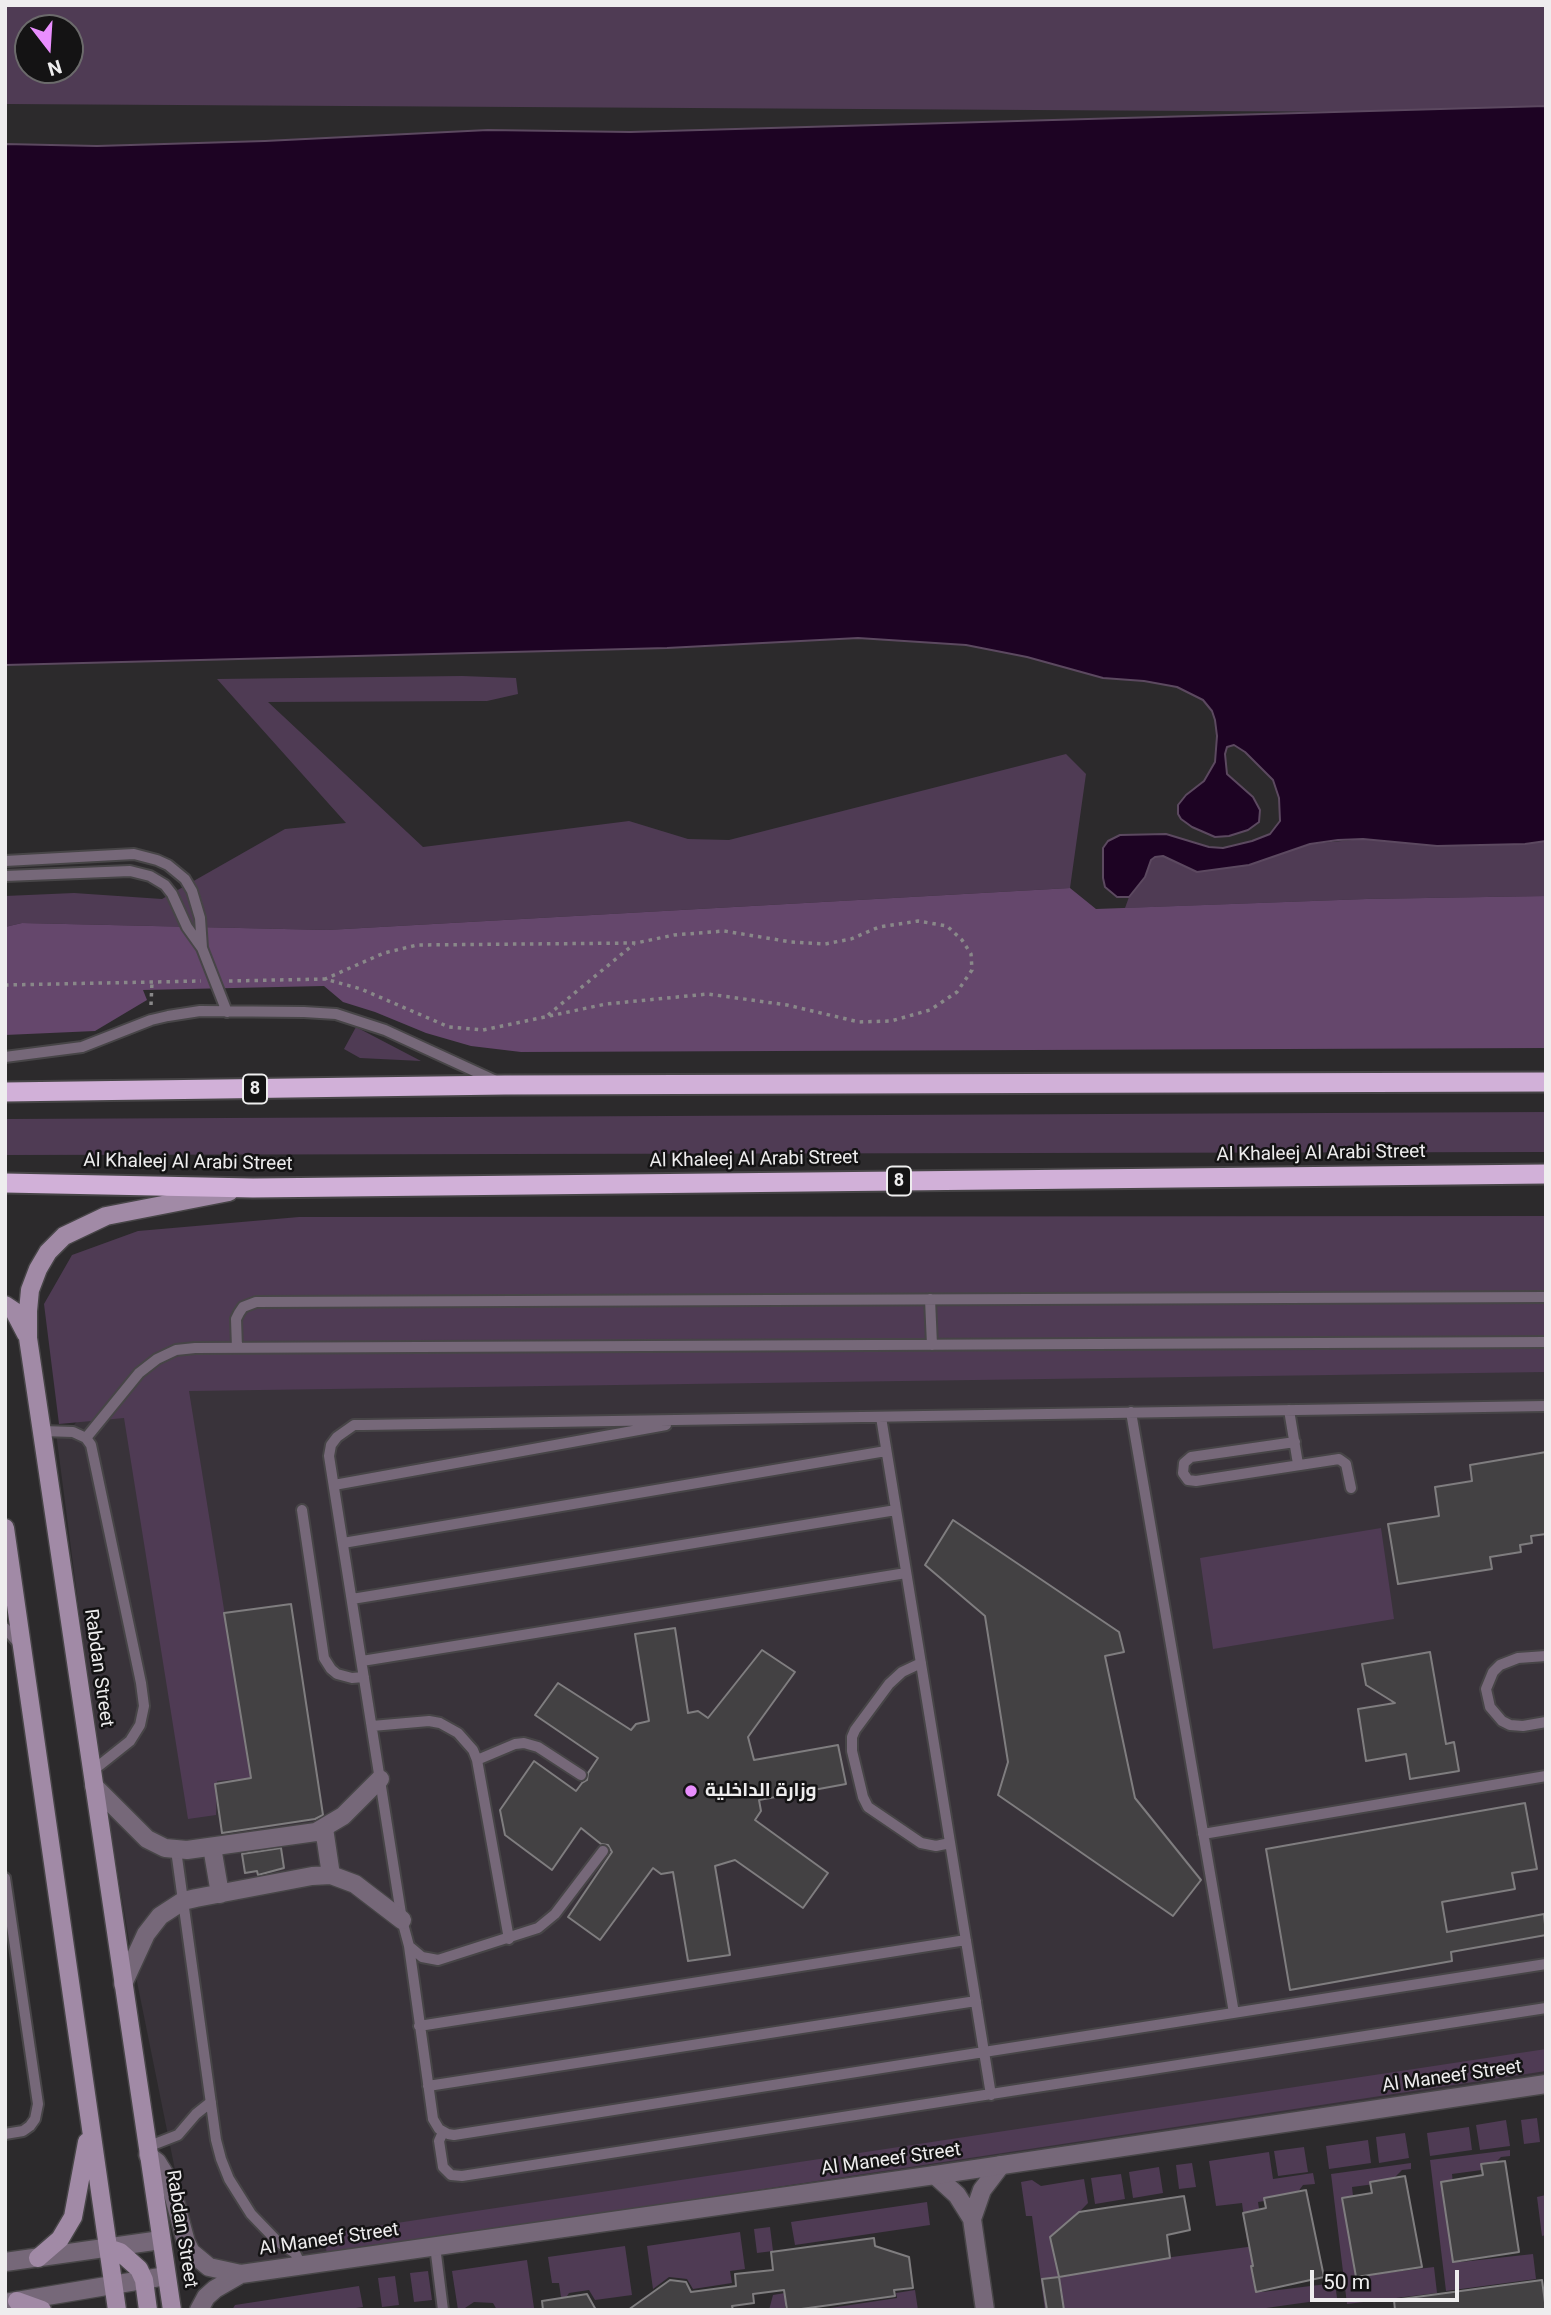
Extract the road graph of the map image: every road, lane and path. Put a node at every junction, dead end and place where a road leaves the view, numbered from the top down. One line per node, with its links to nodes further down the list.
1 (5, 861): 4 (lane)
2 (5, 876): 4 (lane)
3 (636, 943): 5 (path); 10 (path); 10 (path)
4 (202, 948): 6 (lane)
5 (325, 979): 6 (path); 10 (path)
6 (215, 981): 7 (path); 9 (lane)
7 (152, 982): 8 (path); 11 (path)
8 (5, 985)
9 (227, 1012): 11 (lane); 16 (lane)
10 (546, 1017)
11 (151, 1020): 12 (lane)
12 (5, 1057)
13 (1546, 1076): 14 (highway)
14 (1480, 1081): 15 (highway, 8); 16 (highway, 8)
15 (1546, 1082)
16 (505, 1085): 17 (highway, 8)
17 (5, 1092)
18 (1546, 1174): 20 (highway, Al Khaleej Al Arabi Street / 8)
19 (5, 1183): 20 (highway, Al Khaleej Al Arabi Street / 8)
20 (253, 1188): 24 (main road, Rabdan Street)
21 (1546, 1297): 22 (lane)
22 (930, 1299): 26 (lane); 27 (lane)
23 (5, 1305): 24 (main road)
24 (28, 1338): 33 (main road, Rabdan Street)
25 (1546, 1342): 26 (lane)
26 (932, 1345): 27 (lane)
27 (237, 1348): 34 (lane)
28 (1546, 1406): 29 (lane)
29 (1289, 1410): 30 (lane); 35 (lane)
30 (1130, 1412): 31 (lane); 60 (lane)
31 (881, 1417): 32 (lane); 36 (lane)
32 (696, 1420): 38 (lane); 38 (lane)
33 (42, 1431): 34 (lane); 57 (main road, Rabdan Street)
34 (86, 1438): 57 (lane)
35 (1295, 1442): 37 (lane); 37 (lane)
36 (886, 1451): 41 (lane); 43 (lane)
37 (1298, 1464): 39 (lane)
38 (334, 1485): 43 (lane)
39 (1351, 1488)
40 (302, 1510): 51 (lane)
41 (896, 1510): 44 (lane); 45 (lane)
42 (5, 1528): 47 (main road)
43 (343, 1543): 45 (lane)
44 (906, 1573): 49 (lane); 50 (lane)
45 (352, 1599): 49 (lane)
46 (5, 1628): 47 (lane)
47 (23, 1650): 85 (main road)
48 (1546, 1656): 52 (lane)
49 (362, 1661): 51 (lane)
50 (921, 1663): 61 (lane); 61 (lane)
51 (364, 1677): 53 (lane)
52 (1546, 1722)
53 (372, 1726): 54 (lane); 58 (lane)
54 (477, 1760): 55 (lane); 71 (lane)
55 (581, 1775)
56 (1546, 1776): 60 (lane)
57 (93, 1779): 63 (street); 75 (main road, Rabdan Street)
58 (380, 1779): 59 (street); 69 (lane)
59 (324, 1828): 62 (street); 65 (street)
60 (1203, 1834): 78 (lane)
61 (950, 1843): 72 (lane)
62 (212, 1847): 63 (street); 67 (street)
63 (176, 1850): 68 (lane)
64 (603, 1851): 71 (lane)
65 (331, 1875): 67 (street); 69 (street)
66 (5, 1878): 70 (lane)
67 (220, 1894): 68 (street)
68 (183, 1901): 75 (street); 84 (lane)
69 (402, 1920): 73 (lane)
70 (9, 1926): 87 (lane)
71 (509, 1939): 73 (lane)
72 (966, 1940): 76 (lane); 79 (lane)
73 (409, 1946): 79 (lane)
74 (1546, 1964): 78 (lane)
75 (123, 1984): 88 (main road, Rabdan Street)
76 (975, 2001): 80 (lane); 82 (lane)
77 (1546, 2008): 83 (lane)
78 (1234, 2014): 80 (lane)
79 (419, 2026): 82 (lane)
80 (984, 2053): 83 (lane); 86 (lane)
81 (1546, 2084): 89 (street, Al Maneef Street)
82 (428, 2086): 86 (lane)
83 (991, 2095): 86 (lane)
84 (211, 2102): 88 (lane); 97 (lane)
85 (90, 2125): 94 (main road); 95 (main road)
86 (443, 2132)
87 (5, 2134)
88 (148, 2151): 92 (main road, Rabdan Street); 98 (street, Al Maneef Street)
89 (1001, 2165): 90 (street, Al Maneef Street); 91 (street)
90 (935, 2175): 91 (street); 93 (street, Al Maneef Street)
91 (972, 2219): 109 (street)
92 (161, 2240): 94 (street); 99 (main road, Rabdan Street)
93 (435, 2246): 97 (street, Al Maneef Street); 108 (lane)
94 (108, 2248): 95 (street); 100 (main road); 101 (main road)
95 (38, 2258): 96 (street)
96 (5, 2262)
97 (301, 2265): 98 (street, Al Maneef Street)
98 (241, 2274): 107 (street, Al Maneef Street)
99 (166, 2276): 100 (street); 106 (main road, Rabdan Street)
100 (144, 2280): 101 (street); 105 (main road)
101 (113, 2284): 102 (street); 104 (main road)
102 (11, 2302): 103 (main road)
103 (41, 2310)
104 (117, 2310)
105 (148, 2310)
106 (172, 2310)
107 (199, 2310)
108 (443, 2310)
109 (985, 2310)

